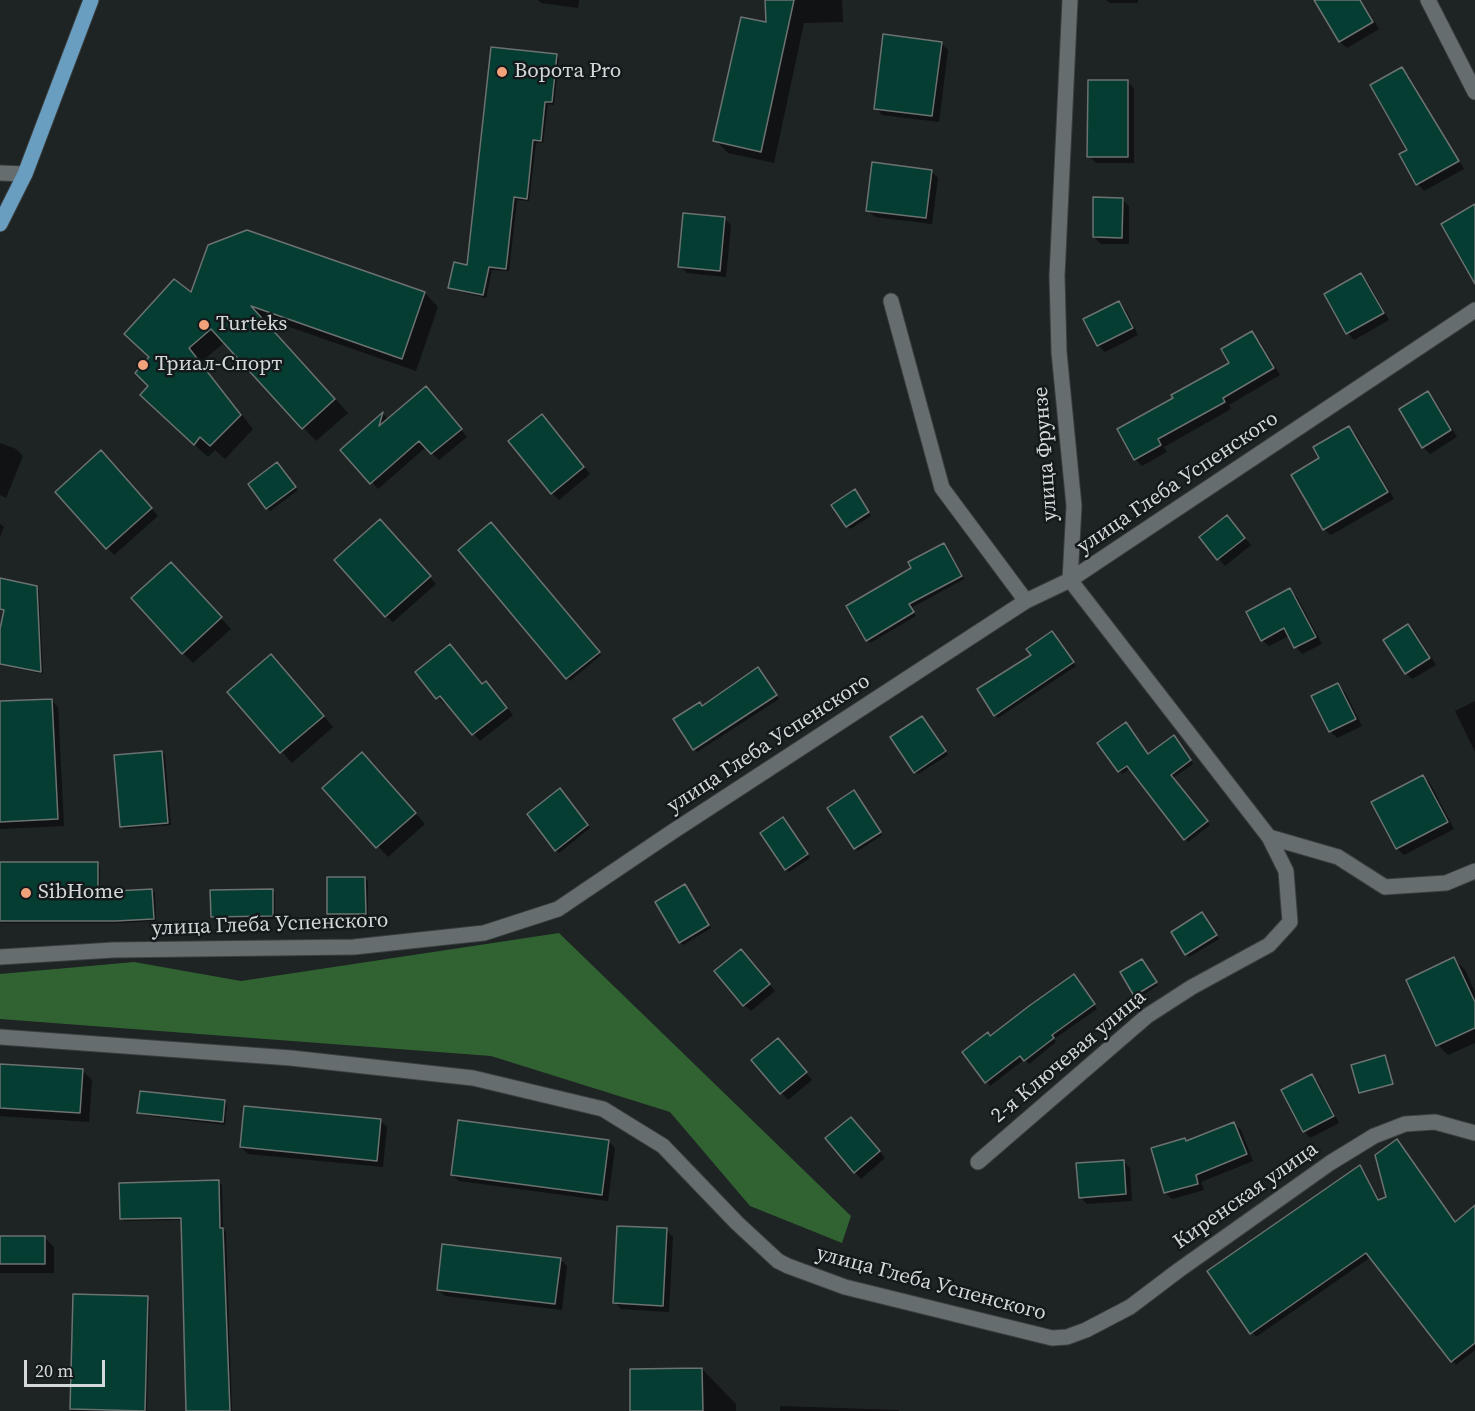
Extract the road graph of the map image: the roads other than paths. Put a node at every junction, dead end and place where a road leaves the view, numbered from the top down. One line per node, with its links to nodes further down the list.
1 (91, 0): 6 (main road)
2 (1070, 0): 10 (street, улица Фрунзе)
3 (1428, 0): 4 (street)
4 (1475, 92)
5 (0, 173): 6 (street)
6 (25, 174): 7 (main road)
7 (0, 224)
8 (891, 302): 11 (street)
9 (1475, 309): 10 (street, улица Глеба Успенского)
10 (1070, 580): 11 (street, улица Глеба Успенского); 12 (street)
11 (1026, 601): 14 (street, улица Глеба Успенского)
12 (1269, 837): 13 (street); 17 (street, 2-я Ключевая улица)
13 (1475, 871)
14 (0, 957)
15 (0, 1037): 18 (street, улица Глеба Успенского)
16 (1475, 1133): 18 (street, Киренская улица)
17 (978, 1162)
18 (1052, 1338)

